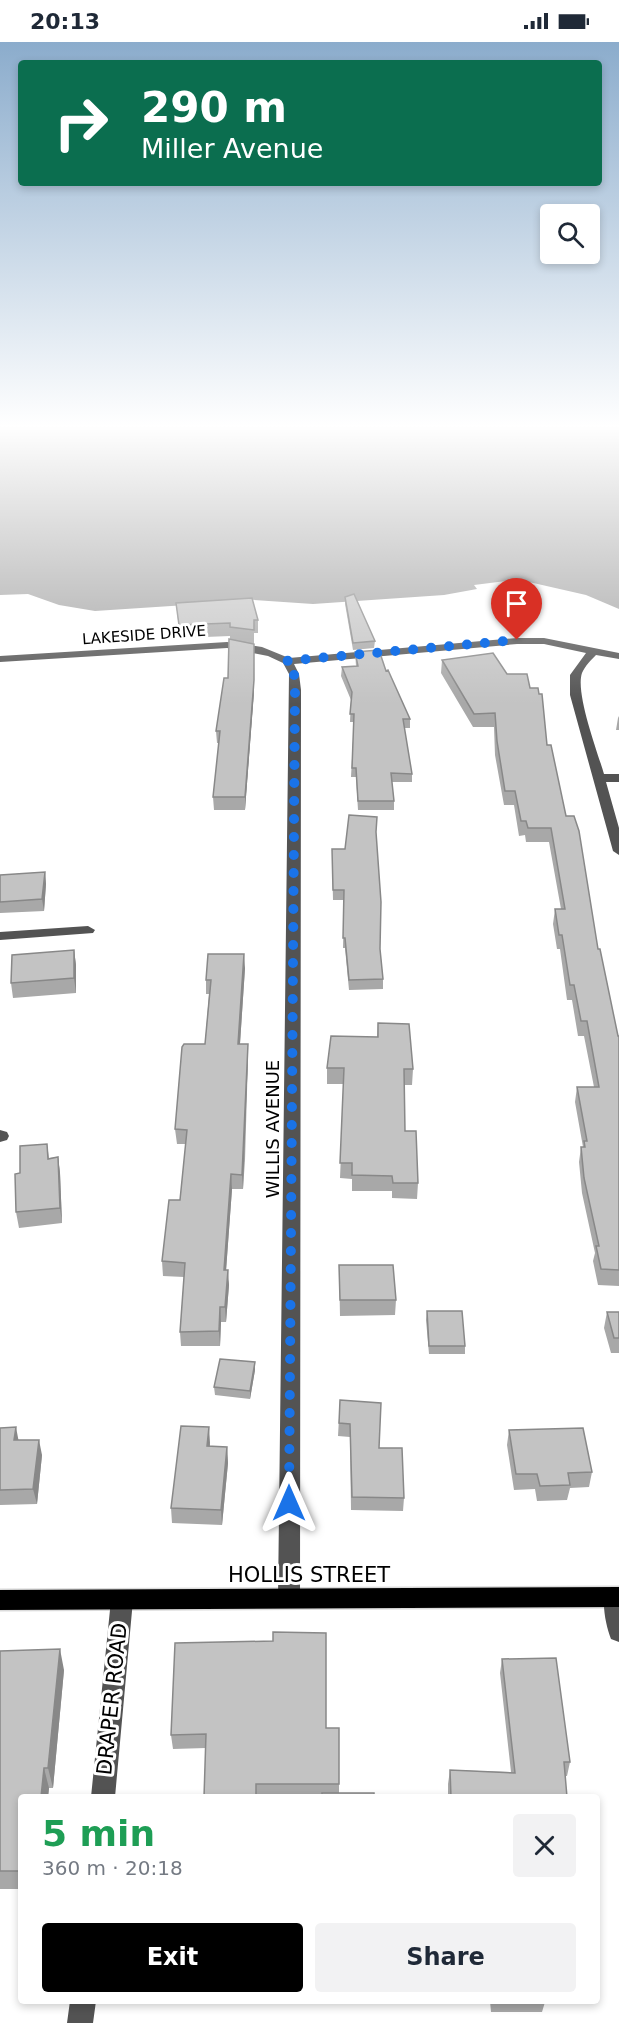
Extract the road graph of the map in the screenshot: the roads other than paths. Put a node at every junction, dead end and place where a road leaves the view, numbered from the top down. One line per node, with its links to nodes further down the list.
1 (594, 651): 2 (street); 4 (street); 5 (street)
2 (619, 656)
3 (0, 659): 4 (street, LAKESIDE DRIVE)
4 (286, 661): 11 (street, WILLIS AVENUE)
5 (599, 778): 6 (street); 7 (street)
6 (619, 778)
7 (619, 851)
8 (88, 930): 9 (street)
9 (0, 936)
10 (616, 1597): 11 (main road, HOLLIS STREET); 14 (street)
11 (289, 1598): 13 (main road, HOLLIS STREET)
12 (0, 1600): 13 (main road, HOLLIS STREET)
13 (122, 1600): 15 (street, DRAPER ROAD)
14 (619, 1632)
15 (102, 1794)
16 (83, 2004): 17 (street)
17 (80, 2023)

